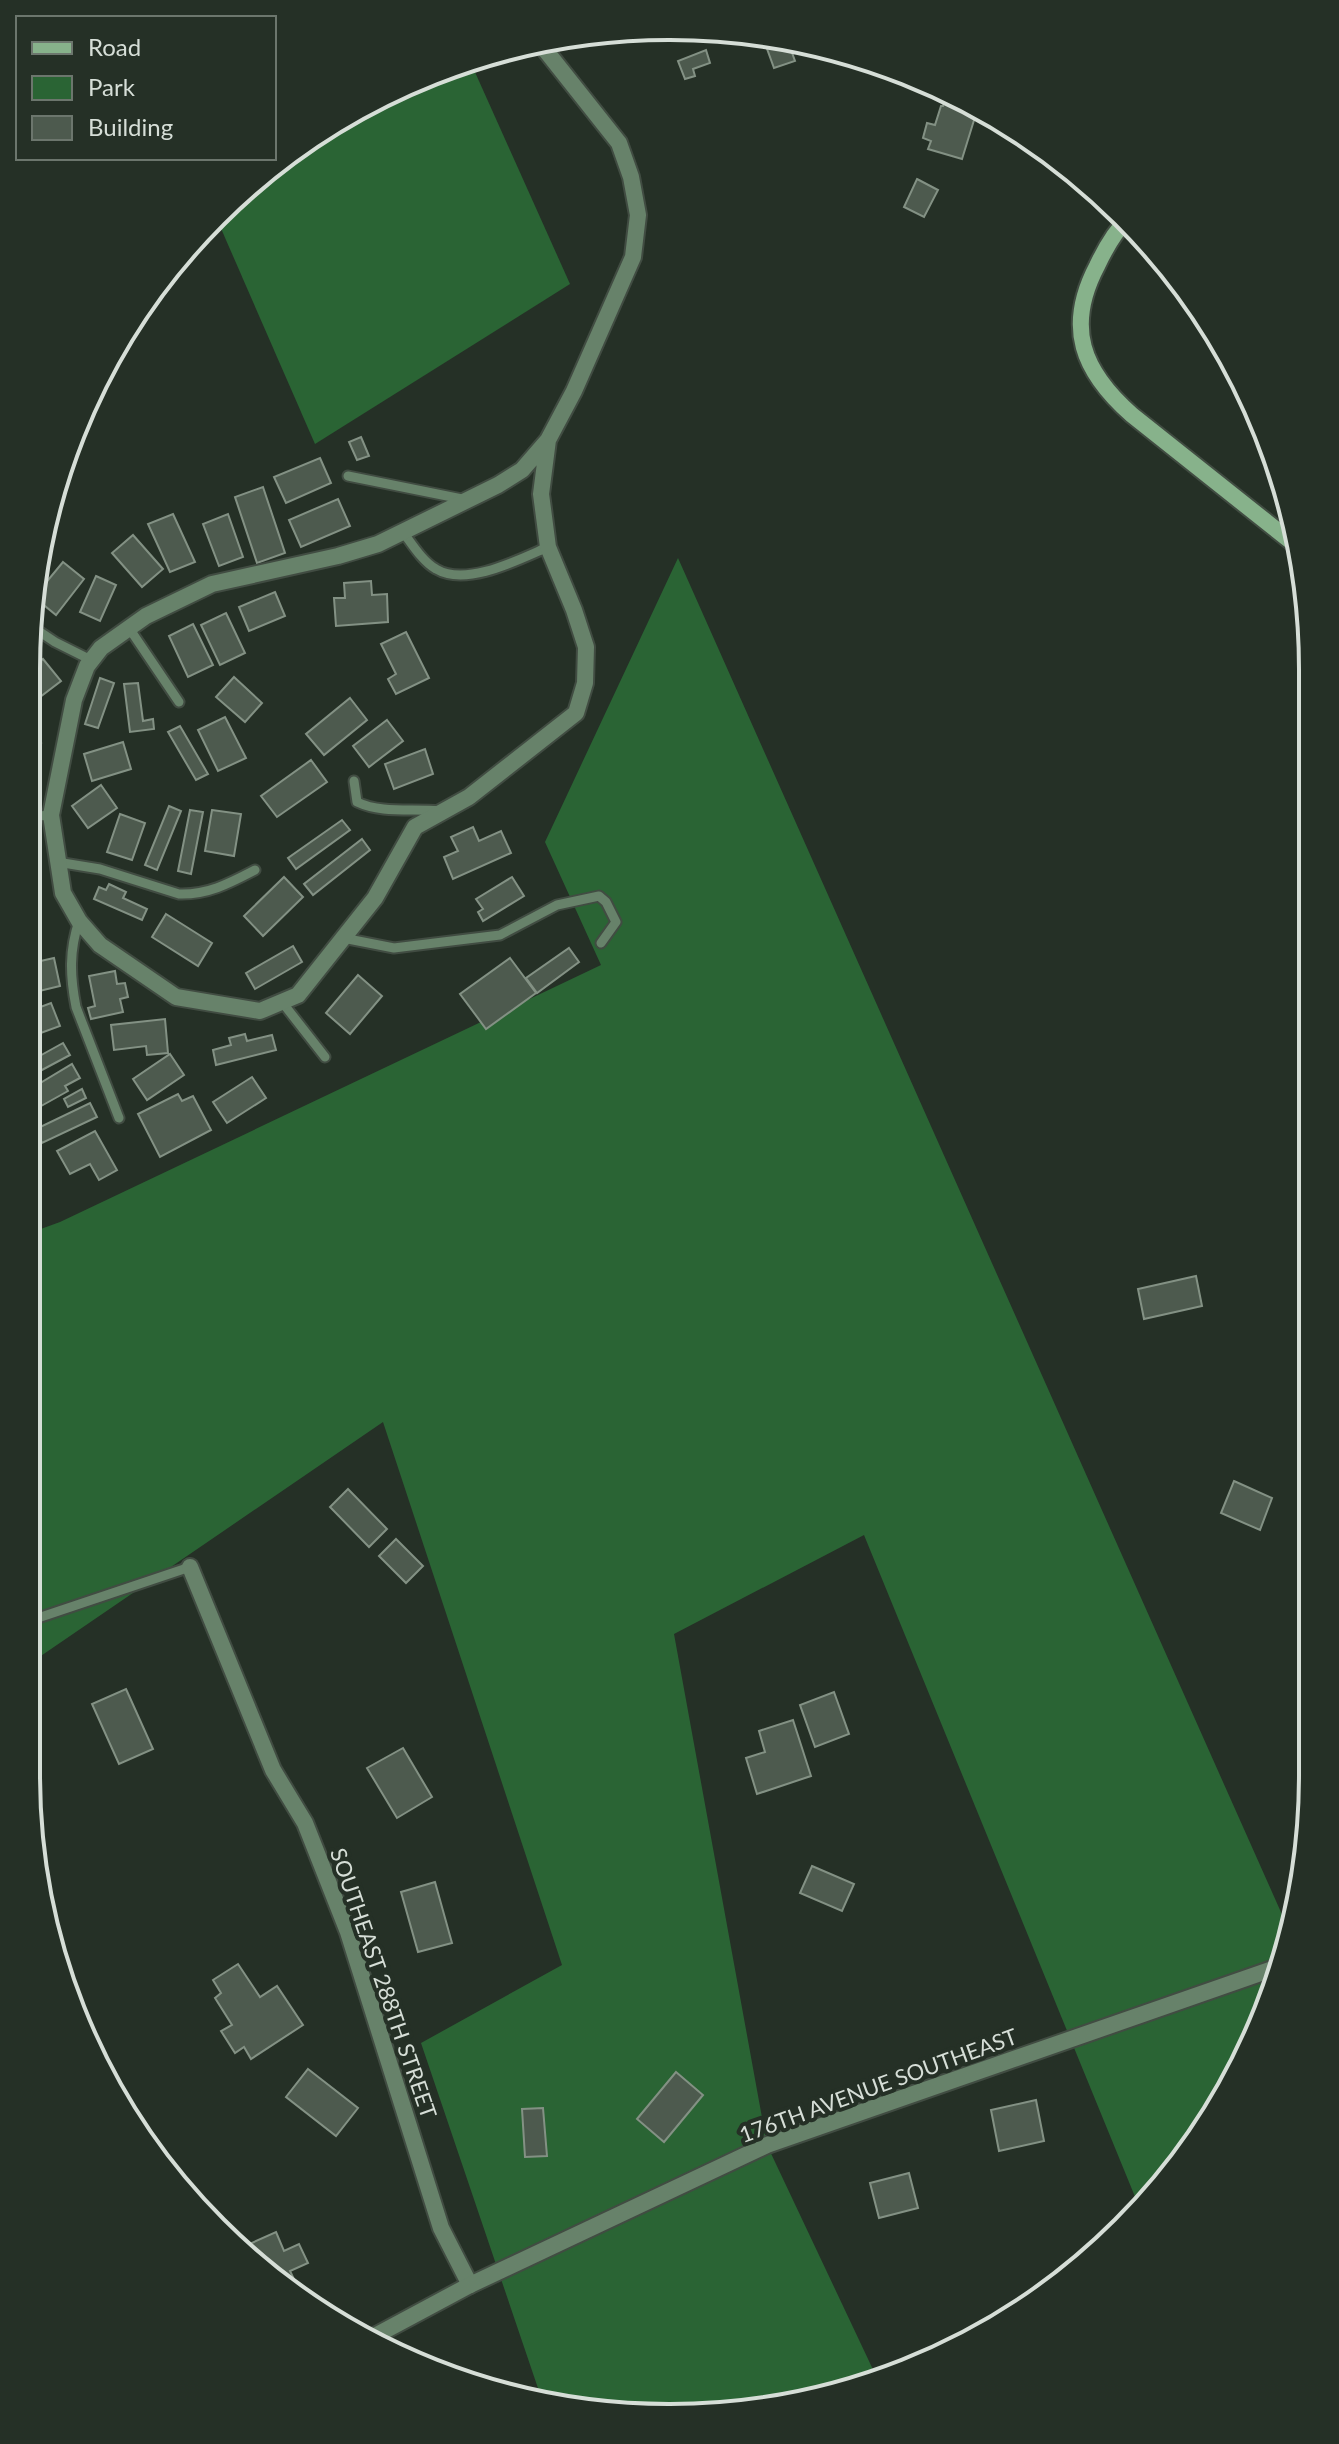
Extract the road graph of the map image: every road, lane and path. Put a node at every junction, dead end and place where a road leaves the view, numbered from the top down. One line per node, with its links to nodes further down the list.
1 (547, 52): 3 (street)
2 (1120, 229): 7 (street)
3 (548, 440): 5 (street); 8 (street)
4 (348, 476): 5 (lane)
5 (468, 500): 6 (street)
6 (403, 532): 8 (lane); 9 (street)
7 (1285, 536)
8 (548, 547): 14 (street)
9 (129, 628): 11 (street); 12 (lane)
10 (41, 633): 11 (lane)
11 (91, 660): 15 (street)
12 (179, 702)
13 (354, 781): 14 (lane)
14 (444, 811): 20 (street)
15 (51, 815): 16 (lane); 17 (street)
16 (40, 816)
17 (57, 862): 18 (lane); 19 (street)
18 (255, 870)
19 (79, 921): 22 (street); 24 (lane)
20 (343, 938): 21 (lane); 22 (street)
21 (601, 943)
22 (282, 1002): 23 (lane)
23 (325, 1057)
24 (119, 1118)
25 (190, 1567): 26 (lane); 28 (street, SOUTHEAST 288TH STREET)
26 (40, 1617)
27 (1268, 1971): 28 (street, 176TH AVENUE SOUTHEAST)
28 (470, 2285): 29 (street, 176TH AVENUE SOUTHEAST)
29 (380, 2333)

